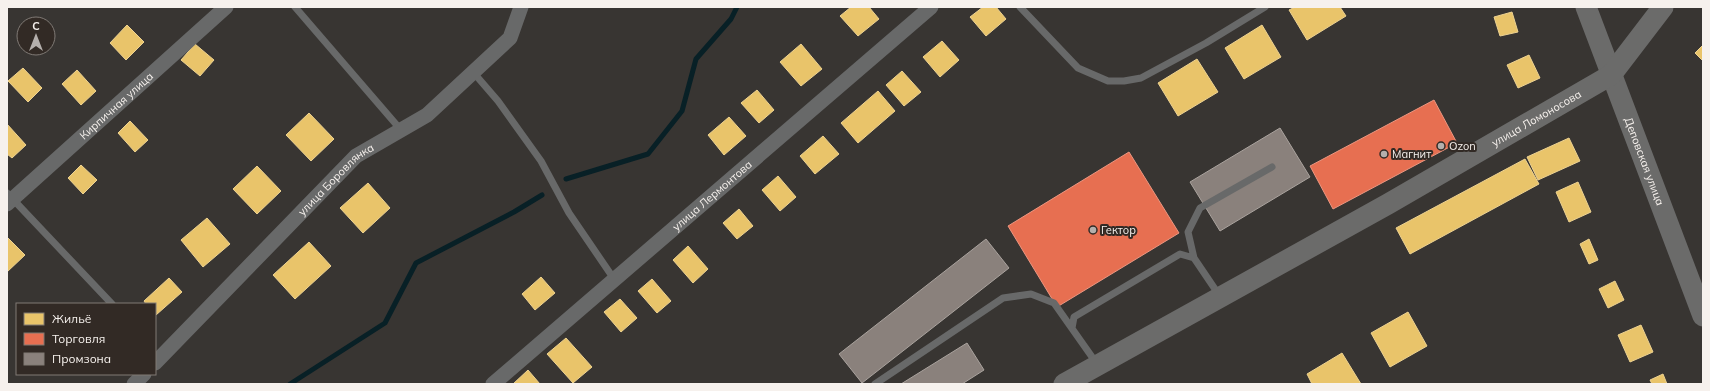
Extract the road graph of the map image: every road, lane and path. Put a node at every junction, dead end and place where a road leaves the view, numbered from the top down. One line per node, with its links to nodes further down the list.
1 (226, 7): 13 (street, Кирпичная улица)
2 (295, 7): 11 (lane)
3 (521, 7): 9 (street, улица Боровлянка)
4 (931, 7): 15 (street, улица Лермонтова)
5 (1020, 7): 6 (lane)
6 (1265, 7)
7 (1586, 7): 10 (main road, Деповская улица)
8 (1663, 7): 10 (main road, улица Ломоносова)
9 (473, 72): 11 (street, улица Боровлянка); 15 (lane)
10 (1610, 75): 16 (main road, улица Ломоносова); 18 (main road, Деповская улица)
11 (401, 130): 20 (street, улица Боровлянка)
12 (1272, 167): 14 (lane)
13 (9, 199): 17 (lane)
14 (1194, 258): 16 (lane); 19 (lane)
15 (614, 280): 24 (street, улица Лермонтова)
16 (1220, 297): 21 (main road, улица Ломоносова)
17 (111, 303)
18 (1703, 316)
19 (1072, 328): 21 (lane); 25 (lane)
20 (157, 356)
21 (1098, 365): 26 (main road, улица Ломоносова)
22 (143, 375): 23 (street)
23 (134, 384)
24 (492, 384)
25 (875, 384)
26 (1064, 384)

